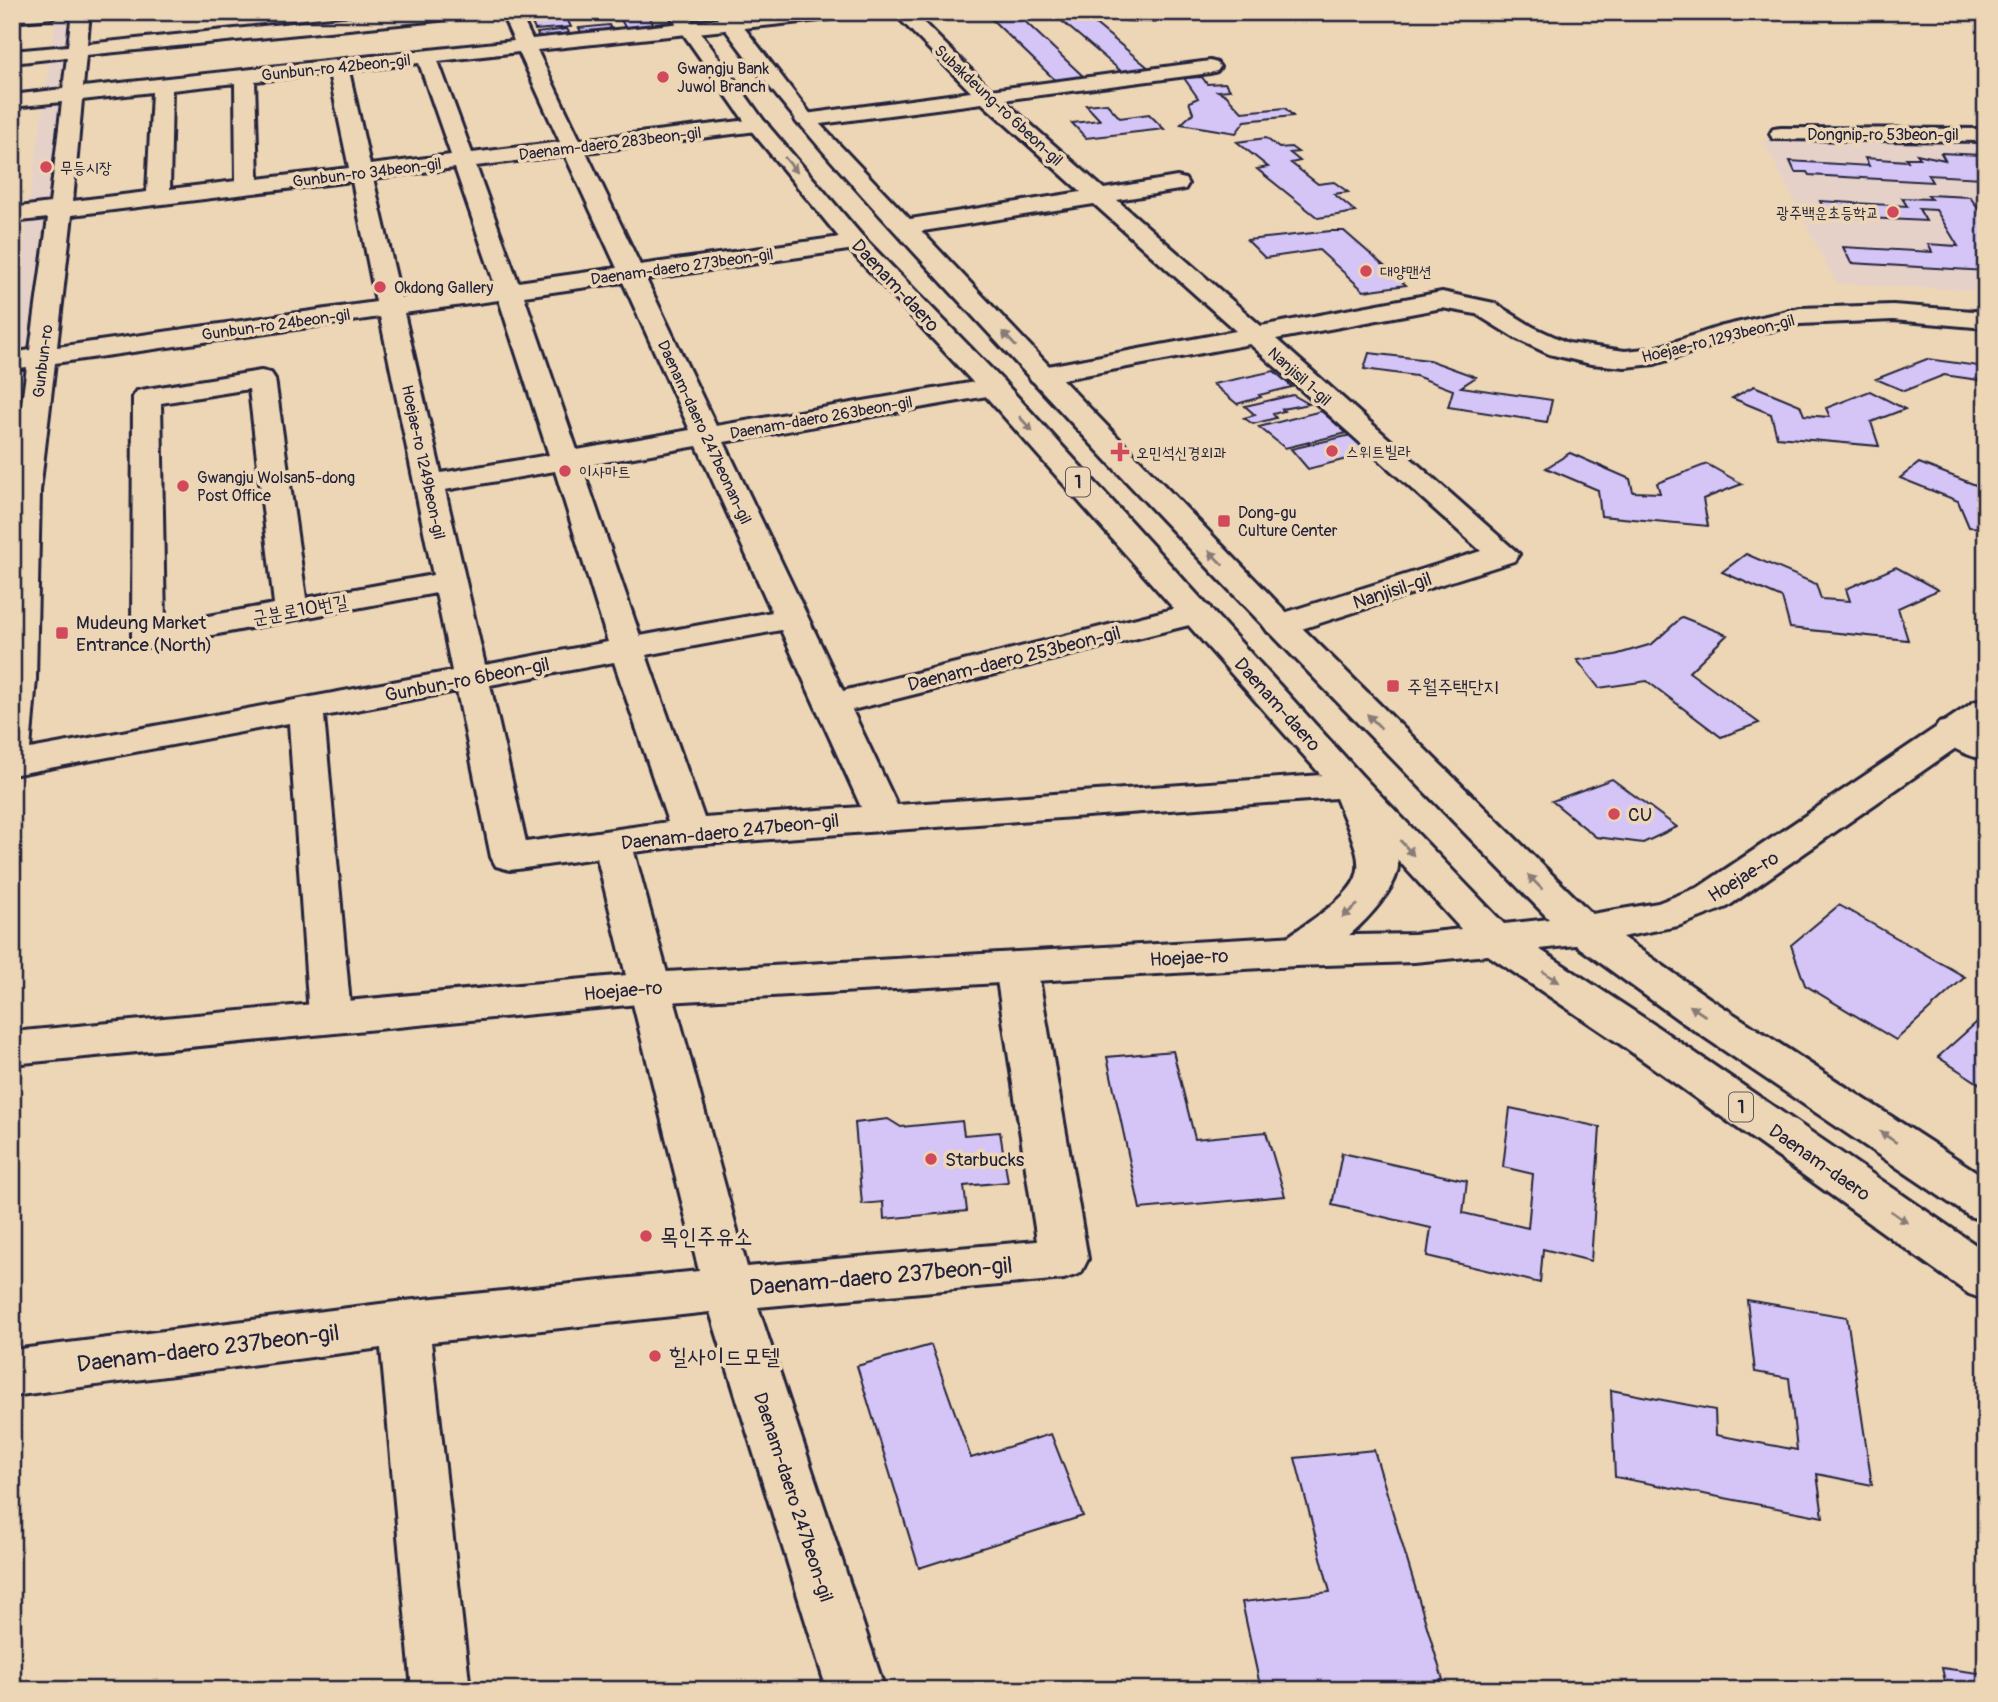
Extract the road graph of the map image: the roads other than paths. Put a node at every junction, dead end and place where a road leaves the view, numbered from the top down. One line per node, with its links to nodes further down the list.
1 (52, 12): 7 (street)
2 (81, 12): 11 (street, Gunbun-ro)
3 (458, 12): 11 (street)
4 (510, 12): 10 (street, Daenam-daero 247beonan-gil)
5 (839, 12): 8 (street, Gunbun-ro 42beon-gil)
6 (902, 12): 19 (street, Subakdeung-ro 6beon-gil)
7 (12, 16)
8 (726, 18): 9 (street, Gunbun-ro 42beon-gil); 21 (street, 1)
9 (682, 20): 10 (street, Gunbun-ro 42beon-gil); 22 (street, Daenam-daero / 1)
10 (526, 47): 13 (street, Gunbun-ro 42beon-gil); 25 (street, Daenam-daero 247beonan-gil)
11 (77, 50): 12 (street); 18 (street, Gunbun-ro)
12 (12, 57)
13 (427, 57): 14 (street, Gunbun-ro 42beon-gil); 26 (street, Gunbun-ro 42beon-gil)
14 (338, 66): 16 (street, Gunbun-ro 42beon-gil); 27 (street, Hoejae-ro 1249beon-gil)
15 (1210, 67): 19 (street)
16 (245, 76): 17 (street, Gunbun-ro 42beon-gil); 29 (street, Gunbun-ro 42beon-gil)
17 (162, 85): 18 (street, Gunbun-ro 42beon-gil); 31 (street)
18 (73, 94): 20 (street, Gunbun-ro 42beon-gil); 32 (street, Gunbun-ro)
19 (987, 97): 21 (street); 30 (street, Subakdeung-ro 6beon-gil)
20 (12, 101)
21 (805, 120): 34 (street, 1)
22 (757, 125): 25 (street, Daenam-daero 283beon-gil); 35 (street, Daenam-daero / 1, one-way to 35)
23 (1781, 134): 24 (street, Dongnip-ro 53beon-gil)
24 (1986, 135)
25 (573, 148): 26 (street, Daenam-daero 283beon-gil); 36 (street, Daenam-daero 247beonan-gil)
26 (464, 161): 27 (street, Gunbun-ro 34beon-gil); 37 (street, Gunbun-ro 34beon-gil)
27 (362, 173): 29 (street, Gunbun-ro 34beon-gil); 38 (street, Hoejae-ro 1249beon-gil)
28 (1177, 184): 30 (street)
29 (247, 187): 31 (street, Gunbun-ro 34beon-gil)
30 (1098, 196): 34 (street); 40 (street, Nanjisil 1-gil)
31 (158, 198): 32 (street, Gunbun-ro 34beon-gil)
32 (61, 209): 33 (street, Gunbun-ro 34beon-gil); 41 (street, Gunbun-ro)
33 (12, 215)
34 (904, 227): 43 (street, 1, one-way to 34)
35 (855, 242): 36 (street, Daenam-daero 273beon-gil); 44 (street, Daenam-daero / 1)
36 (631, 274): 37 (street, Daenam-daero 273beon-gil); 45 (street, Daenam-daero 247beonan-gil)
37 (509, 291): 38 (street, Gunbun-ro 24beon-gil); 46 (street)
38 (391, 307): 41 (street, Gunbun-ro 24beon-gil); 47 (street, Hoejae-ro 1249beon-gil)
39 (1986, 320): 40 (street, Hoejae-ro 1293beon-gil)
40 (1253, 334): 43 (street); 50 (street, Nanjisil 1-gil)
41 (43, 356): 42 (street, Gunbun-ro 24beon-gil); 48 (street, Gunbun-ro)
42 (12, 361)
43 (1042, 374): 55 (street, 1, one-way to 43)
44 (993, 387): 45 (street, Daenam-daero 263beon-gil); 53 (street, Daenam-daero / 1, one-way to 53)
45 (707, 436): 46 (street, Daenam-daero 263beon-gil); 54 (street, Daenam-daero 247beonan-gil)
46 (566, 461): 47 (street, Daenam-daero 263beon-gil); 56 (street)
47 (429, 484): 51 (street, Hoejae-ro 1249beon-gil)
48 (18, 492): 49 (street, Gunbun-ro)
49 (16, 554): 63 (street, Gunbun-ro)
50 (1503, 554): 55 (street, Nanjisil-gil)
51 (450, 581): 52 (street, 군분로10번길); 57 (street, Hoejae-ro 1249beon-gil)
52 (291, 611): 52 (street, 군분로10번길)
53 (1197, 613): 58 (street, Daenam-daero 253beon-gil); 65 (street, Daenam-daero / 1)
54 (792, 618): 56 (street, Gunbun-ro 6beon-gil); 58 (street, Daenam-daero 247beonan-gil)
55 (1280, 625): 69 (street, 1, one-way to 55)
56 (627, 649): 57 (street, Gunbun-ro 6beon-gil); 67 (street)
57 (471, 678): 59 (street, Gunbun-ro 6beon-gil); 68 (street, Hoejae-ro 1249beon-gil)
58 (832, 704): 66 (street, Daenam-daero 247beonan-gil)
59 (306, 709): 64 (street, Gunbun-ro 6beon-gil); 74 (street)
60 (1986, 710): 61 (street, Hoejae-ro)
61 (1952, 731): 62 (street); 69 (street, Hoejae-ro)
62 (1986, 749)
63 (12, 753)
64 (12, 764)
65 (1350, 785): 66 (street, Daenam-daero 247beon-gil); 70 (street, Daenam-daero / 1, one-way to 70); 71 (street, one-way to 71)
66 (884, 817): 67 (street, Daenam-daero 247beon-gil)
67 (690, 832): 68 (street, Daenam-daero 247beon-gil)
68 (612, 841): 73 (street, Daenam-daero 247beon-gil)
69 (1583, 930): 70 (street, Hoejae-ro); 76 (street, 1, one-way to 69)
70 (1494, 939): 71 (street, Hoejae-ro); 77 (street, Daenam-daero / 1, one-way to 77)
71 (1296, 951): 72 (street, Hoejae-ro)
72 (1016, 967): 73 (street, Hoejae-ro); 78 (street, Daenam-daero 237beon-gil)
73 (649, 988): 74 (street, Hoejae-ro); 78 (street, Daenam-daero 247beon-gil)
74 (330, 1016): 75 (street, Hoejae-ro)
75 (12, 1048)
76 (1986, 1202)
77 (1986, 1279)
78 (728, 1289): 79 (street, Daenam-daero 237beon-gil); 82 (street, Daenam-daero 247beon-gil)
79 (404, 1324): 80 (street, Daenam-daero 237beon-gil); 81 (street)
80 (12, 1373)
81 (442, 1690)
82 (856, 1690)

